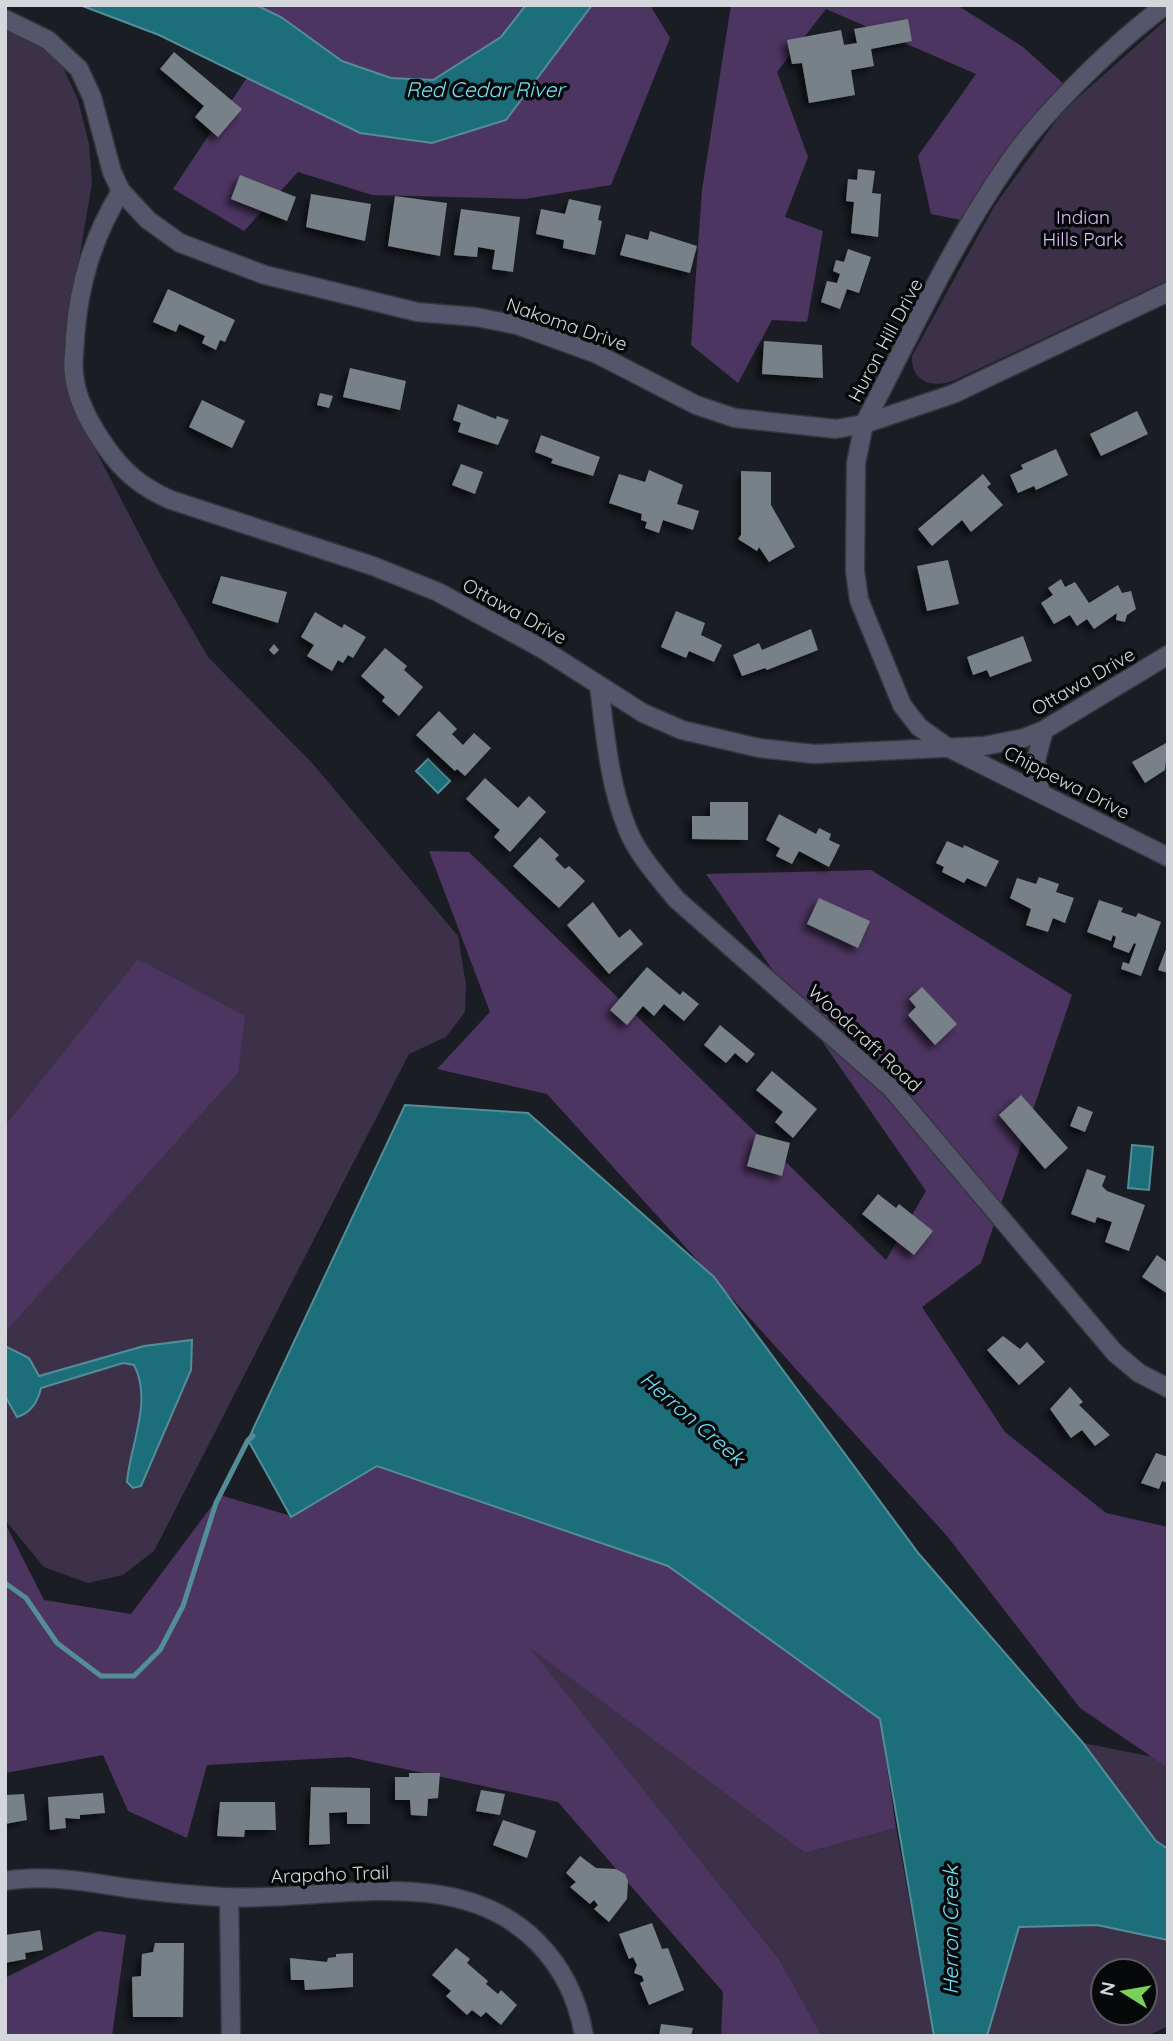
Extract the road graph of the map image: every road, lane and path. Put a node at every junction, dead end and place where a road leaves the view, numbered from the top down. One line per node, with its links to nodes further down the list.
1 (1166, 5): 5 (street, Huron Hill Drive)
2 (5, 19): 3 (street, Nakoma Drive)
3 (121, 191): 5 (street, Nakoma Drive); 7 (street, Ottawa Drive)
4 (1168, 292): 5 (street, Nakoma Drive)
5 (864, 424): 9 (street, Huron Hill Drive)
6 (1168, 655): 8 (street, Ottawa Drive)
7 (599, 686): 9 (street, Ottawa Drive); 12 (street, Woodcraft Road)
8 (1044, 730): 9 (street, Ottawa Drive); 10 (street)
9 (947, 747): 10 (street, Chippewa Drive)
10 (1040, 791): 11 (street, Chippewa Drive)
11 (1168, 857)
12 (1168, 1388)
13 (5, 1881): 14 (street, Arapaho Trail)
14 (229, 1897): 15 (street); 16 (street, Arapaho Trail)
15 (231, 2036)
16 (584, 2036)

